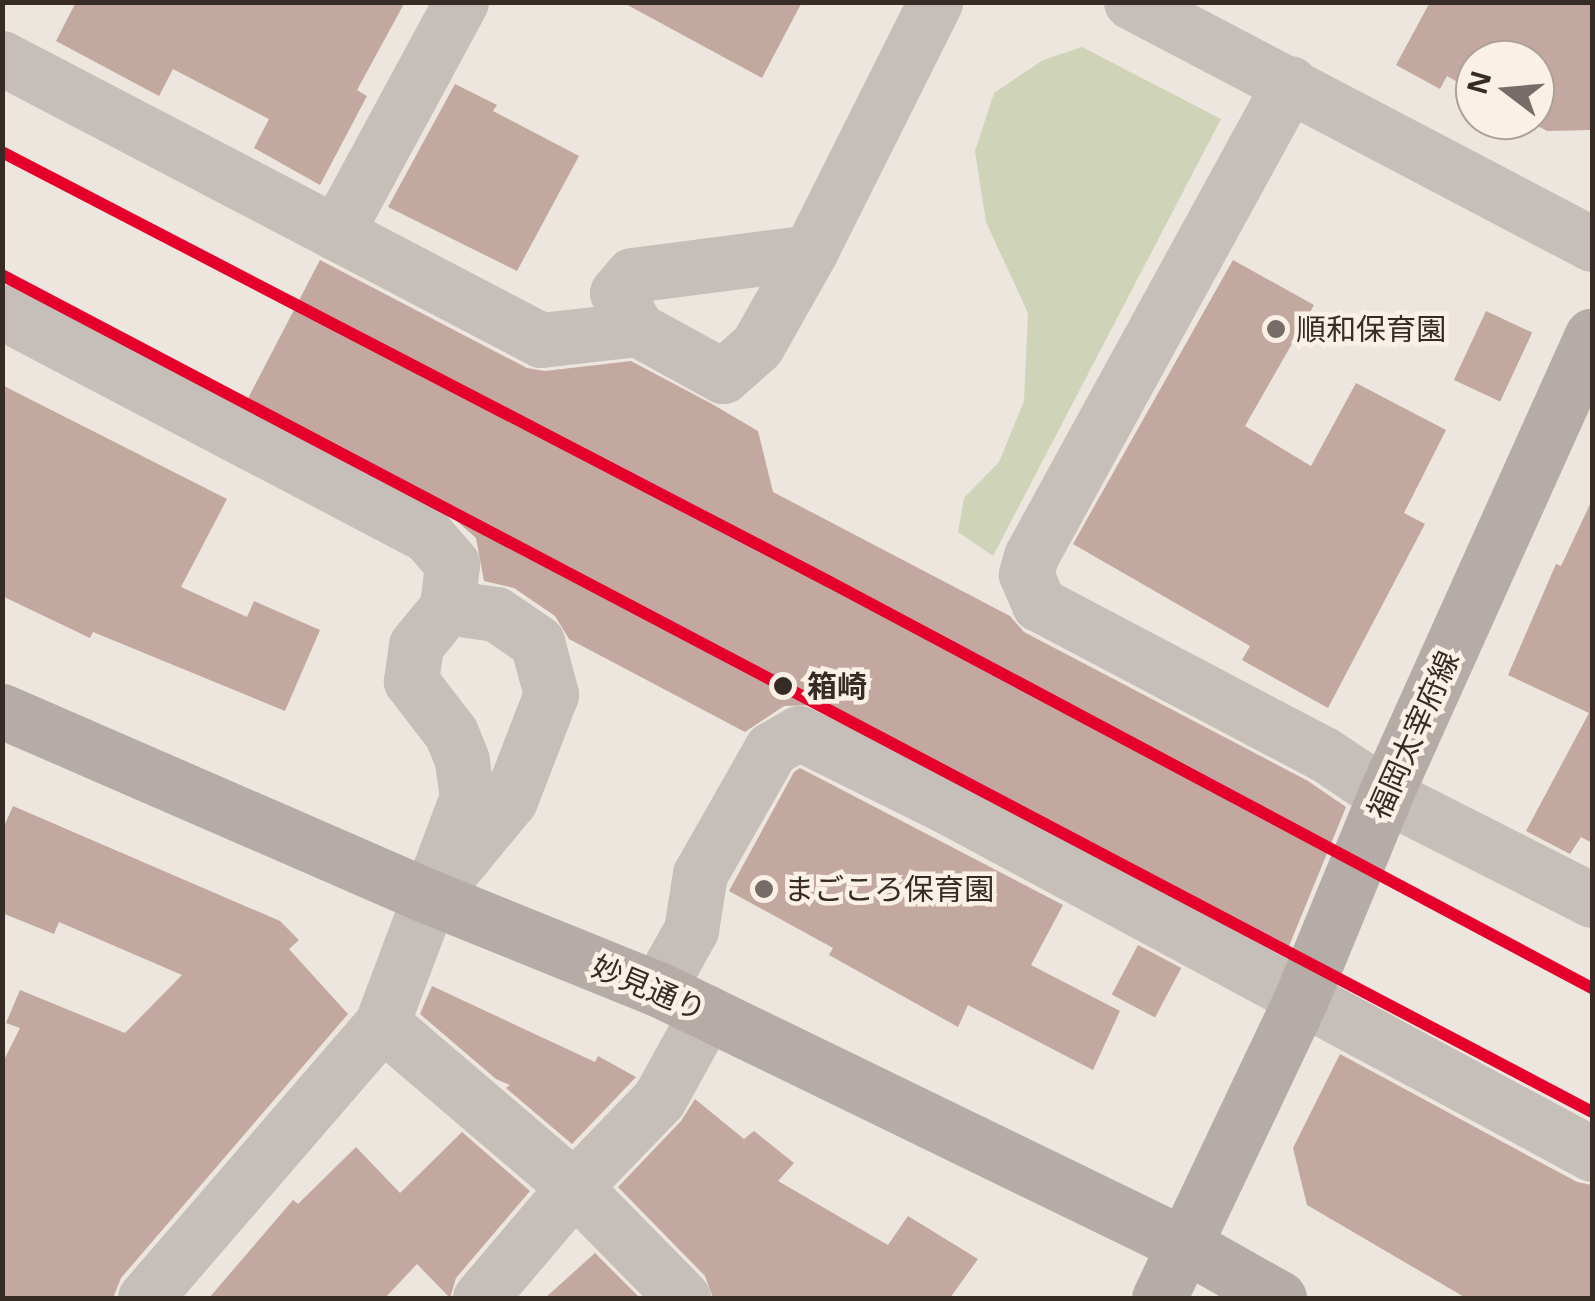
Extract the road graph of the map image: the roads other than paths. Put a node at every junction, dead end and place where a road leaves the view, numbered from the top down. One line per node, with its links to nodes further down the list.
1 (461, 2): 6 (street)
2 (935, 2): 8 (street)
3 (1130, 2): 5 (street)
4 (2, 58): 6 (street)
5 (1290, 84): 7 (street); 14 (street)
6 (336, 233): 10 (street)
7 (1592, 244)
8 (810, 252): 10 (street); 10 (street)
9 (2, 312): 12 (street)
10 (638, 329)
11 (1592, 335): 14 (main road, 福岡太宰府線)
12 (446, 607): 15 (street); 15 (street)
13 (2, 711): 15 (main road, 妙見通り)
14 (1385, 795): 16 (street); 18 (main road, 福岡太宰府線)
15 (430, 898): 17 (main road, 妙見通り); 20 (street)
16 (1592, 900)
17 (658, 989): 18 (street); 19 (main road, 妙見通り)
18 (1301, 999): 21 (street); 23 (main road, 福岡太宰府線)
19 (707, 1012): 22 (street); 23 (main road, 妙見通り)
20 (382, 1023): 22 (street); 24 (street)
21 (1592, 1154)
22 (574, 1186): 25 (street); 26 (street)
23 (1186, 1245): 27 (main road, 福岡太宰府線); 28 (main road, 妙見通り)
24 (145, 1298)
25 (480, 1298)
26 (683, 1298)
27 (1160, 1298)
28 (1278, 1298)

